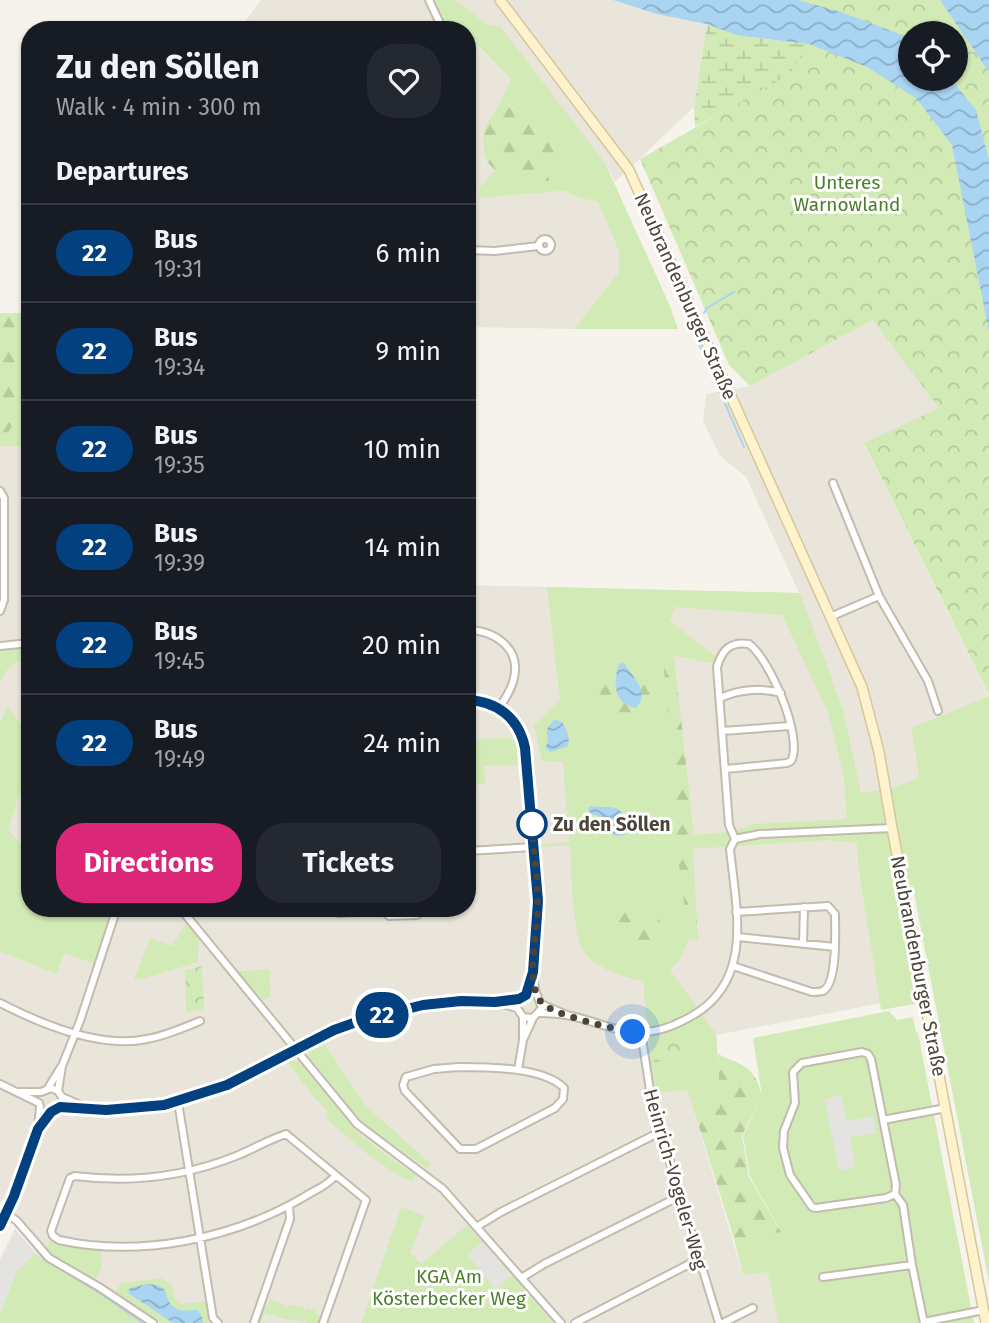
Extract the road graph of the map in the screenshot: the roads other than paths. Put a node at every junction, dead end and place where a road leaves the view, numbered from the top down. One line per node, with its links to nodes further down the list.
1 (429, 0): 3 (street)
2 (500, 0): 10 (main road, Neubrandenburger Straße)
3 (439, 21)
4 (538, 246): 5 (street)
5 (476, 250)
6 (833, 484): 8 (street)
7 (0, 491): 9 (street)
8 (879, 597): 10 (street); 18 (street)
9 (0, 611)
10 (830, 617): 22 (main road, Neubrandenburger Straße)
11 (476, 631): 17 (street)
12 (21, 644): 13 (street)
13 (0, 646)
14 (781, 693): 15 (street); 15 (street); 19 (street)
15 (720, 698): 20 (street)
16 (476, 701): 17 (street)
17 (499, 708): 24 (street)
18 (938, 711)
19 (790, 726): 20 (street); 21 (street)
20 (722, 731): 21 (street)
21 (726, 769): 23 (street)
22 (892, 828): 23 (street); 60 (main road, Neubrandenburger Straße)
23 (735, 839): 27 (street)
24 (534, 847): 25 (street); 34 (street)
25 (476, 850)
26 (804, 907): 27 (street); 31 (street); 32 (street)
27 (736, 912): 30 (street)
28 (114, 917): 47 (street)
29 (187, 917): 49 (street)
30 (738, 937): 31 (street); 33 (street)
31 (803, 944): 32 (street)
32 (835, 947): 33 (street)
33 (733, 966): 46 (street)
34 (533, 972): 35 (street); 36 (street)
35 (537, 996): 36 (street); 39 (street)
36 (523, 997): 37 (street); 40 (street)
37 (495, 1002): 40 (street); 49 (street)
38 (0, 1003): 47 (street)
39 (541, 1004): 41 (street); 42 (street)
40 (517, 1008): 43 (street)
41 (540, 1013): 42 (street); 44 (street)
42 (566, 1015): 46 (street)
43 (523, 1017): 44 (street); 48 (street)
44 (533, 1018): 48 (street)
45 (200, 1021): 47 (street)
46 (641, 1032): 64 (street, Heinrich-Vogeler-Weg)
47 (75, 1033): 50 (street)
48 (523, 1040): 51 (street)
49 (296, 1049): 56 (street); 72 (street)
50 (62, 1066): 53 (street); 55 (street)
51 (518, 1070): 51 (street)
52 (0, 1084): 54 (street)
53 (44, 1090): 54 (street); 55 (street); 57 (street)
54 (19, 1092): 57 (street)
55 (60, 1094): 58 (street); 59 (street)
56 (178, 1102): 59 (street); 65 (street)
57 (39, 1105): 61 (street); 63 (street)
58 (60, 1107): 59 (street); 61 (street)
59 (85, 1107)
60 (946, 1108): 62 (street); 79 (main road, Neubrandenburger Straße)
61 (51, 1112): 63 (street)
62 (883, 1120): 67 (street); 67 (street)
63 (38, 1129): 70 (street)
64 (660, 1132): 68 (street, Heinrich-Vogeler-Weg); 72 (street)
65 (190, 1172): 66 (street); 73 (street); 73 (street)
66 (335, 1176): 69 (street); 83 (street)
67 (895, 1194): 75 (street)
68 (680, 1196): 74 (street, Heinrich-Vogeler-Weg); 76 (street)
69 (289, 1206): 73 (street); 82 (street)
70 (7, 1214): 71 (street); 80 (street)
71 (0, 1226)
72 (478, 1227): 76 (street)
73 (200, 1238): 81 (street)
74 (699, 1259): 85 (street); 86 (street, Heinrich-Vogeler-Weg)
75 (912, 1265): 77 (street); 87 (street)
76 (523, 1277): 84 (street)
77 (823, 1277)
78 (753, 1308): 86 (street, Heinrich-Vogeler-Weg)
79 (984, 1310): 87 (street); 88 (main road, Neubrandenburger Straße)
80 (153, 1323)
81 (218, 1323)
82 (254, 1323)
83 (323, 1323)
84 (561, 1323)
85 (575, 1323)
86 (721, 1323)
87 (924, 1323)
88 (986, 1323)

